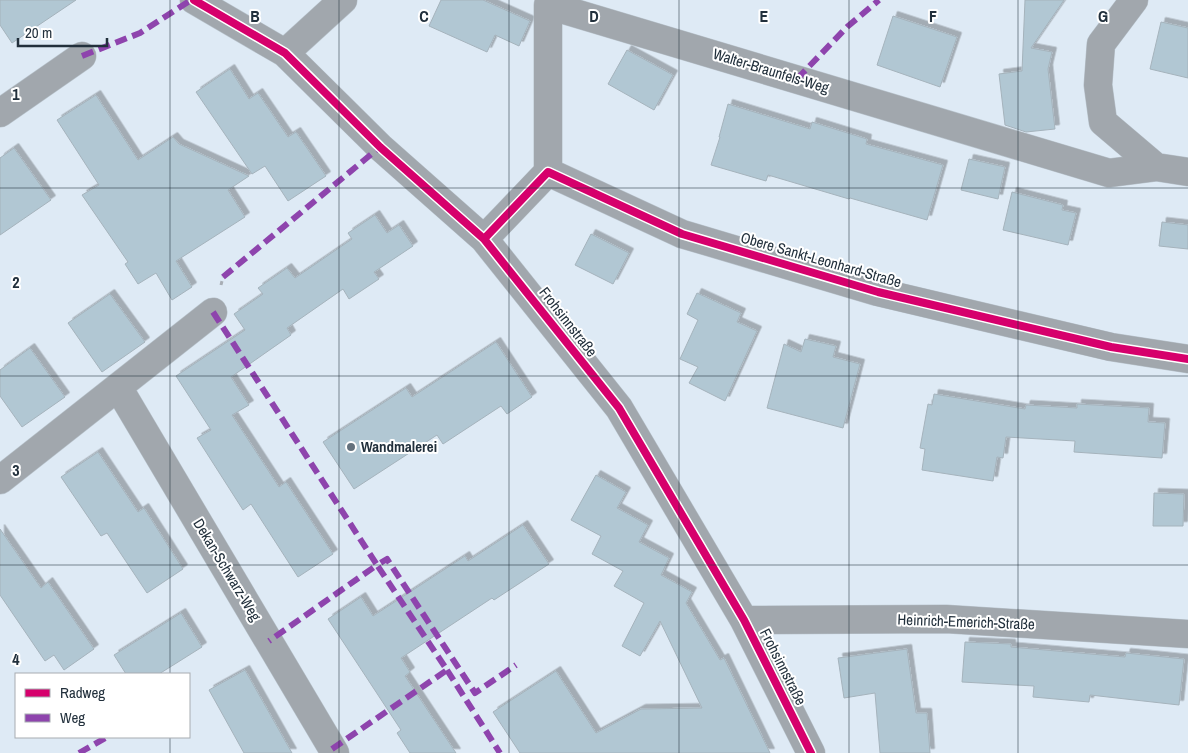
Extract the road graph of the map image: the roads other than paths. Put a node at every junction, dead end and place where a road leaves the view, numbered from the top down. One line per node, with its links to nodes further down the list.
1 (194, 0): 4 (street, Frohsinnstraße)
2 (342, 0): 4 (street)
3 (1134, 0): 7 (street)
4 (285, 53): 10 (street, Frohsinnstraße)
5 (82, 56): 6 (street)
6 (0, 113)
7 (1156, 167): 8 (street, Walter-Braunfels-Weg); 9 (street)
8 (548, 172): 10 (street); 12 (street, Obere Sankt-Leonhard-Straße)
9 (1188, 172)
10 (484, 239): 15 (street, Frohsinnstraße)
11 (212, 312): 13 (street)
12 (1188, 359)
13 (118, 387): 14 (street); 17 (street, Dekan-Schwarz-Weg)
14 (0, 480)
15 (744, 620): 16 (street, Heinrich-Emerich-Straße); 18 (street, Frohsinnstraße)
16 (1188, 634)
17 (335, 753)
18 (811, 753)

